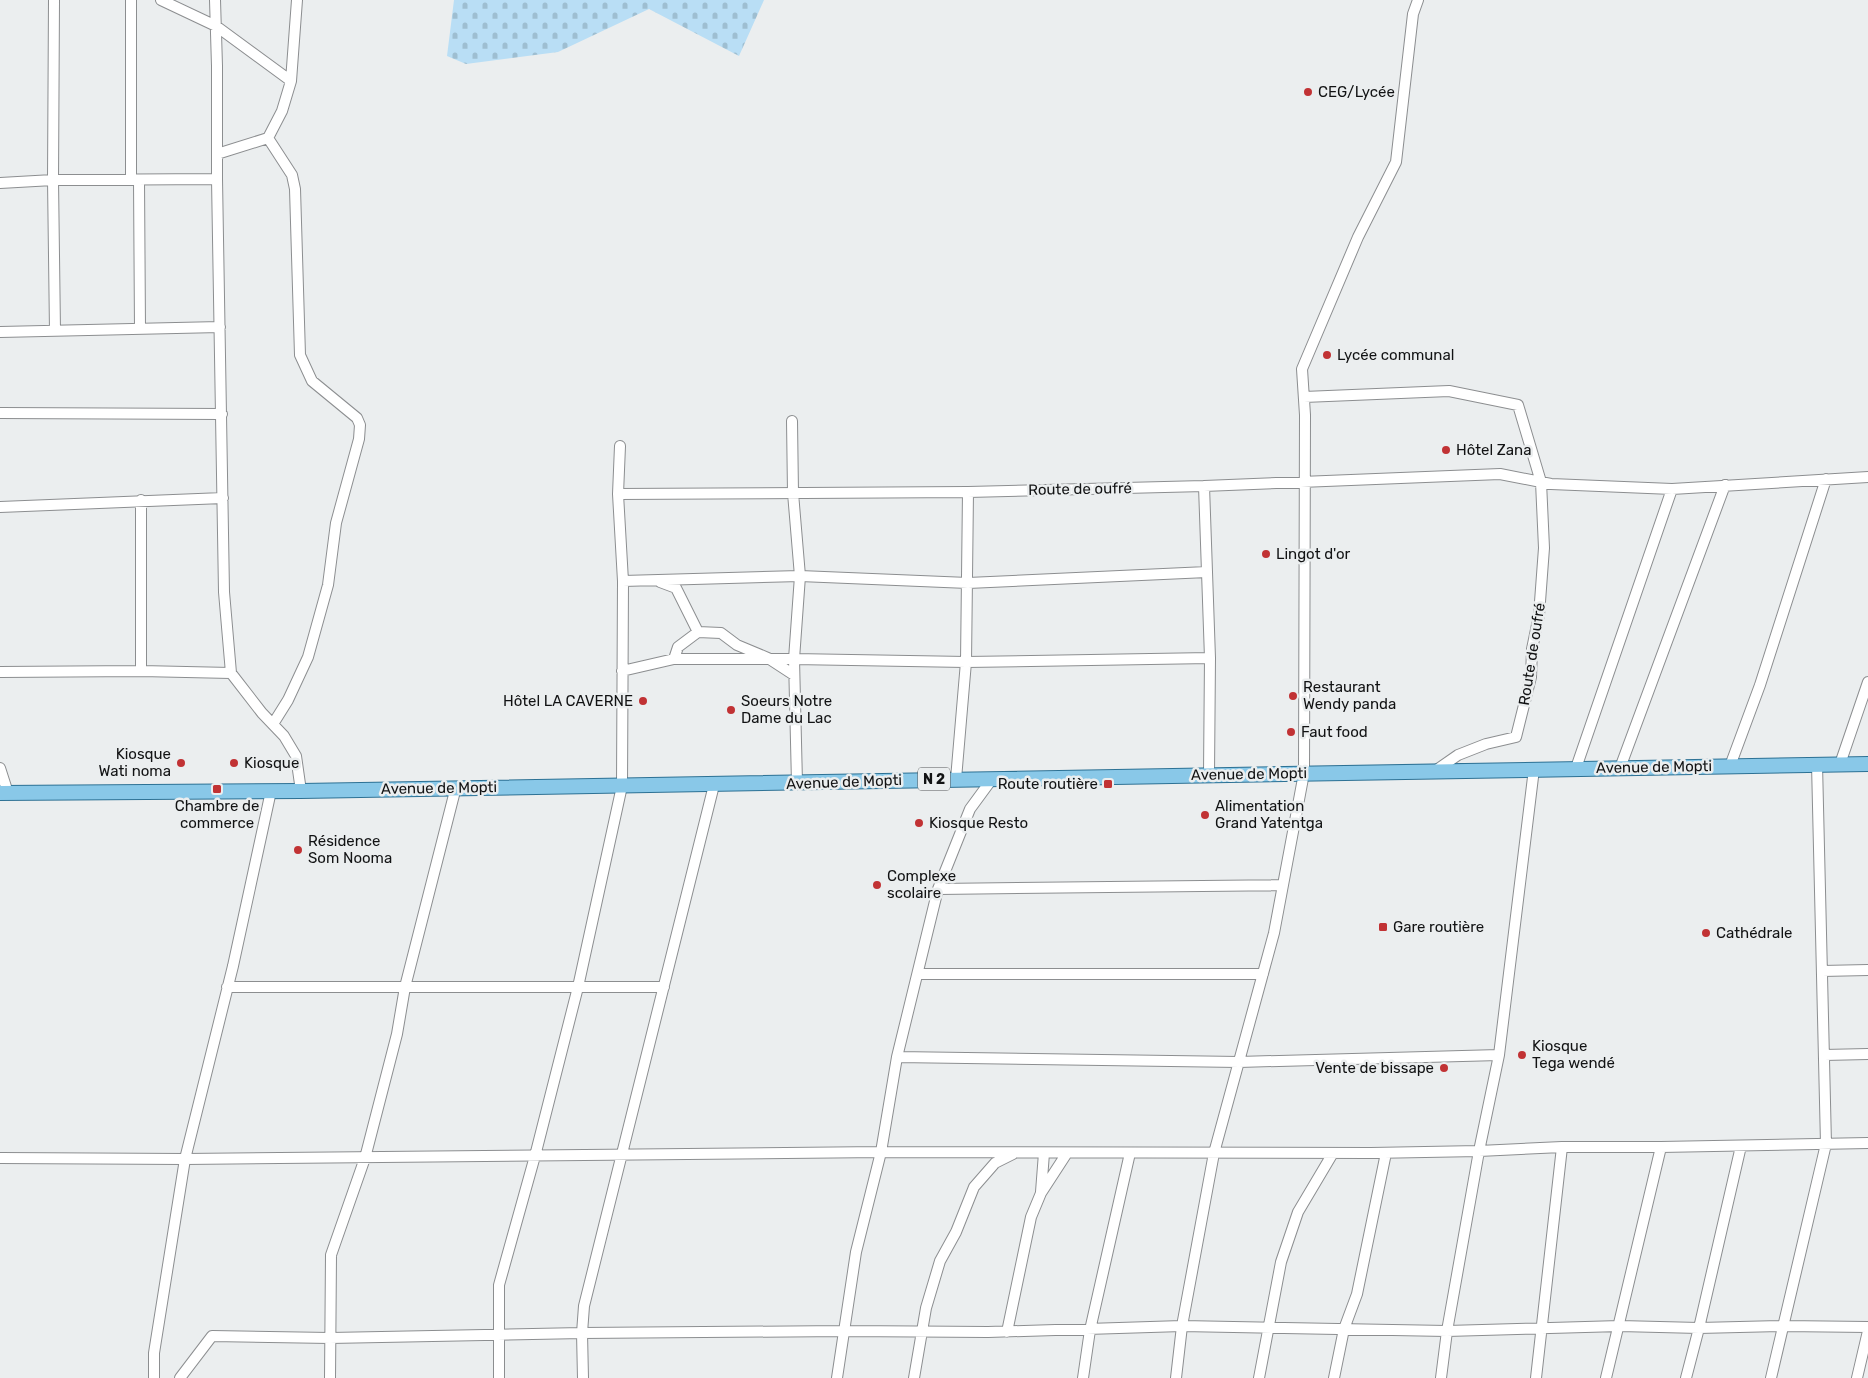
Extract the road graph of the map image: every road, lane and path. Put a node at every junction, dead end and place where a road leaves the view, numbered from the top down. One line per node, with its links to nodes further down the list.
1 (54, 0): 12 (street)
2 (131, 0): 13 (street)
3 (161, 0): 7 (street)
4 (215, 0): 7 (street)
5 (297, 0): 8 (street)
6 (1418, 0): 19 (street)
7 (216, 26): 8 (street); 10 (street)
8 (291, 80): 9 (street)
9 (268, 138): 10 (street); 54 (street)
10 (217, 154): 11 (street)
11 (217, 179): 13 (street); 15 (street)
12 (53, 180): 13 (street); 14 (street); 17 (street)
13 (135, 180): 16 (street)
14 (0, 183)
15 (220, 327): 16 (street); 21 (street)
16 (140, 329): 17 (street)
17 (55, 331): 18 (street)
18 (0, 332)
19 (1304, 397): 26 (street); 27 (street, Route de oufré)
20 (0, 413): 21 (street)
21 (222, 414): 34 (street)
22 (792, 421): 32 (street)
23 (620, 446): 33 (street)
24 (1868, 477): 25 (street, Route de oufré)
25 (1826, 479): 28 (street, Route de oufré); 58 (street)
26 (1305, 482): 27 (street, Route de oufré); 29 (street, Route de oufré); 64 (street)
27 (1540, 482): 30 (street, Route de oufré); 63 (street, Route de oufré)
28 (1725, 484): 30 (street, Route de oufré); 61 (street)
29 (1204, 486): 31 (street, Route de oufré); 37 (street)
30 (1672, 489): 60 (street)
31 (968, 492): 32 (street, Route de oufré); 41 (street)
32 (793, 493): 33 (street, Route de oufré); 38 (street)
33 (618, 494): 40 (street)
34 (224, 498): 35 (street); 51 (street)
35 (141, 500): 36 (street); 48 (street)
36 (0, 507)
37 (1207, 572): 41 (street); 44 (street)
38 (800, 576): 39 (street); 41 (street); 46 (street)
39 (656, 580): 40 (street); 42 (street)
40 (623, 581): 49 (street)
41 (968, 583): 47 (street)
42 (698, 632): 43 (street); 45 (street)
43 (768, 658): 45 (street); 46 (street); 52 (street)
44 (1210, 658): 47 (street); 65 (street)
45 (674, 659): 49 (street)
46 (794, 659): 47 (street); 52 (street)
47 (966, 662): 66 (street)
48 (141, 671): 50 (street); 51 (street)
49 (622, 671): 70 (street)
50 (0, 672)
51 (230, 673): 54 (street)
52 (794, 675): 68 (street)
53 (1868, 682): 56 (street)
54 (273, 724): 73 (street)
55 (1817, 764): 56 (main road, Avenue de Mopti / N 2); 58 (main road, Avenue de Mopti / N 2); 78 (street)
56 (1840, 764): 57 (main road, Avenue de Mopti / N 2)
57 (1868, 764)
58 (1730, 766): 61 (main road, Avenue de Mopti / N 2)
59 (0, 768): 74 (street)
60 (1576, 768): 61 (main road, Avenue de Mopti / N 2); 62 (main road, Avenue de Mopti / N 2)
61 (1620, 768)
62 (1534, 769): 63 (main road, Avenue de Mopti / N 2); 86 (street)
63 (1435, 771): 64 (main road, Avenue de Mopti / N 2)
64 (1304, 772): 65 (main road, Avenue de Mopti / N 2); 75 (street)
65 (1208, 774): 67 (main road, Avenue de Mopti / N 2)
66 (956, 779): 67 (main road, Avenue de Mopti / N 2); 68 (main road, Avenue de Mopti / N 2)
67 (992, 779): 76 (street)
68 (797, 783): 69 (main road, Avenue de Mopti / N 2)
69 (714, 785): 70 (main road, Avenue de Mopti / N 2); 84 (street)
70 (622, 786): 71 (main road, Avenue de Mopti / N 2); 83 (street)
71 (456, 788): 73 (main road, Avenue de Mopti / N 2); 82 (street)
72 (271, 791): 73 (main road, Avenue de Mopti / N 2); 74 (main road, Avenue de Mopti / N 2); 81 (street)
73 (301, 791)
74 (4, 793)
75 (1283, 885): 76 (street); 80 (street)
76 (938, 889): 79 (street)
77 (1868, 970): 78 (street)
78 (1822, 971): 87 (street)
79 (918, 974): 80 (street); 88 (street)
80 (1263, 974): 89 (street)
81 (227, 987): 82 (street); 108 (street)
82 (405, 987): 83 (street); 107 (street)
83 (578, 987): 84 (street); 105 (street)
84 (664, 987): 104 (street)
85 (1868, 1054): 87 (street)
86 (1499, 1055): 89 (street); 95 (street)
87 (1824, 1055): 91 (street)
88 (897, 1057): 89 (street); 96 (street)
89 (1239, 1062): 101 (street)
90 (1868, 1143): 91 (street)
91 (1826, 1144): 92 (street); 112 (street)
92 (1741, 1146): 94 (street); 116 (street)
93 (1562, 1147): 94 (street); 95 (street); 114 (street)
94 (1661, 1147): 111 (street)
95 (1478, 1151): 103 (street); 121 (street)
96 (881, 1152): 97 (street); 104 (street); 119 (street)
97 (1018, 1152): 98 (street); 120 (street)
98 (1044, 1153): 99 (street); 109 (street)
99 (1067, 1153): 100 (street); 109 (street)
100 (1130, 1153): 101 (street); 118 (street)
101 (1214, 1153): 102 (street); 110 (street)
102 (1333, 1153): 103 (street); 115 (street)
103 (1386, 1153): 117 (street)
104 (622, 1155): 105 (street); 124 (street)
105 (535, 1156): 107 (street); 125 (street)
106 (0, 1158): 108 (street)
107 (365, 1158): 108 (street); 126 (street)
108 (185, 1159): 127 (street)
109 (1041, 1193): 123 (street)
110 (1182, 1326): 115 (street); 118 (street); 135 (street)
111 (1620, 1326): 114 (street); 116 (street); 140 (street)
112 (1783, 1326): 113 (street); 116 (street); 142 (street)
113 (1868, 1326)
114 (1542, 1327): 121 (street); 139 (street)
115 (1268, 1328): 117 (street); 136 (street)
116 (1699, 1328): 141 (street)
117 (1344, 1329): 121 (street); 137 (street)
118 (1090, 1330): 123 (street); 134 (street)
119 (844, 1331): 120 (street); 124 (street); 132 (street)
120 (921, 1331): 123 (street); 133 (street)
121 (1447, 1331): 138 (street)
122 (1868, 1331): 143 (street)
123 (1007, 1332)
124 (582, 1333): 125 (street); 131 (street)
125 (499, 1334): 126 (street); 130 (street)
126 (330, 1338): 128 (street); 129 (street)
127 (154, 1378)
128 (180, 1378)
129 (330, 1378)
130 (499, 1378)
131 (583, 1378)
132 (837, 1378)
133 (914, 1378)
134 (1083, 1378)
135 (1176, 1378)
136 (1260, 1378)
137 (1334, 1378)
138 (1441, 1378)
139 (1536, 1378)
140 (1606, 1378)
141 (1686, 1378)
142 (1771, 1378)
143 (1857, 1378)

